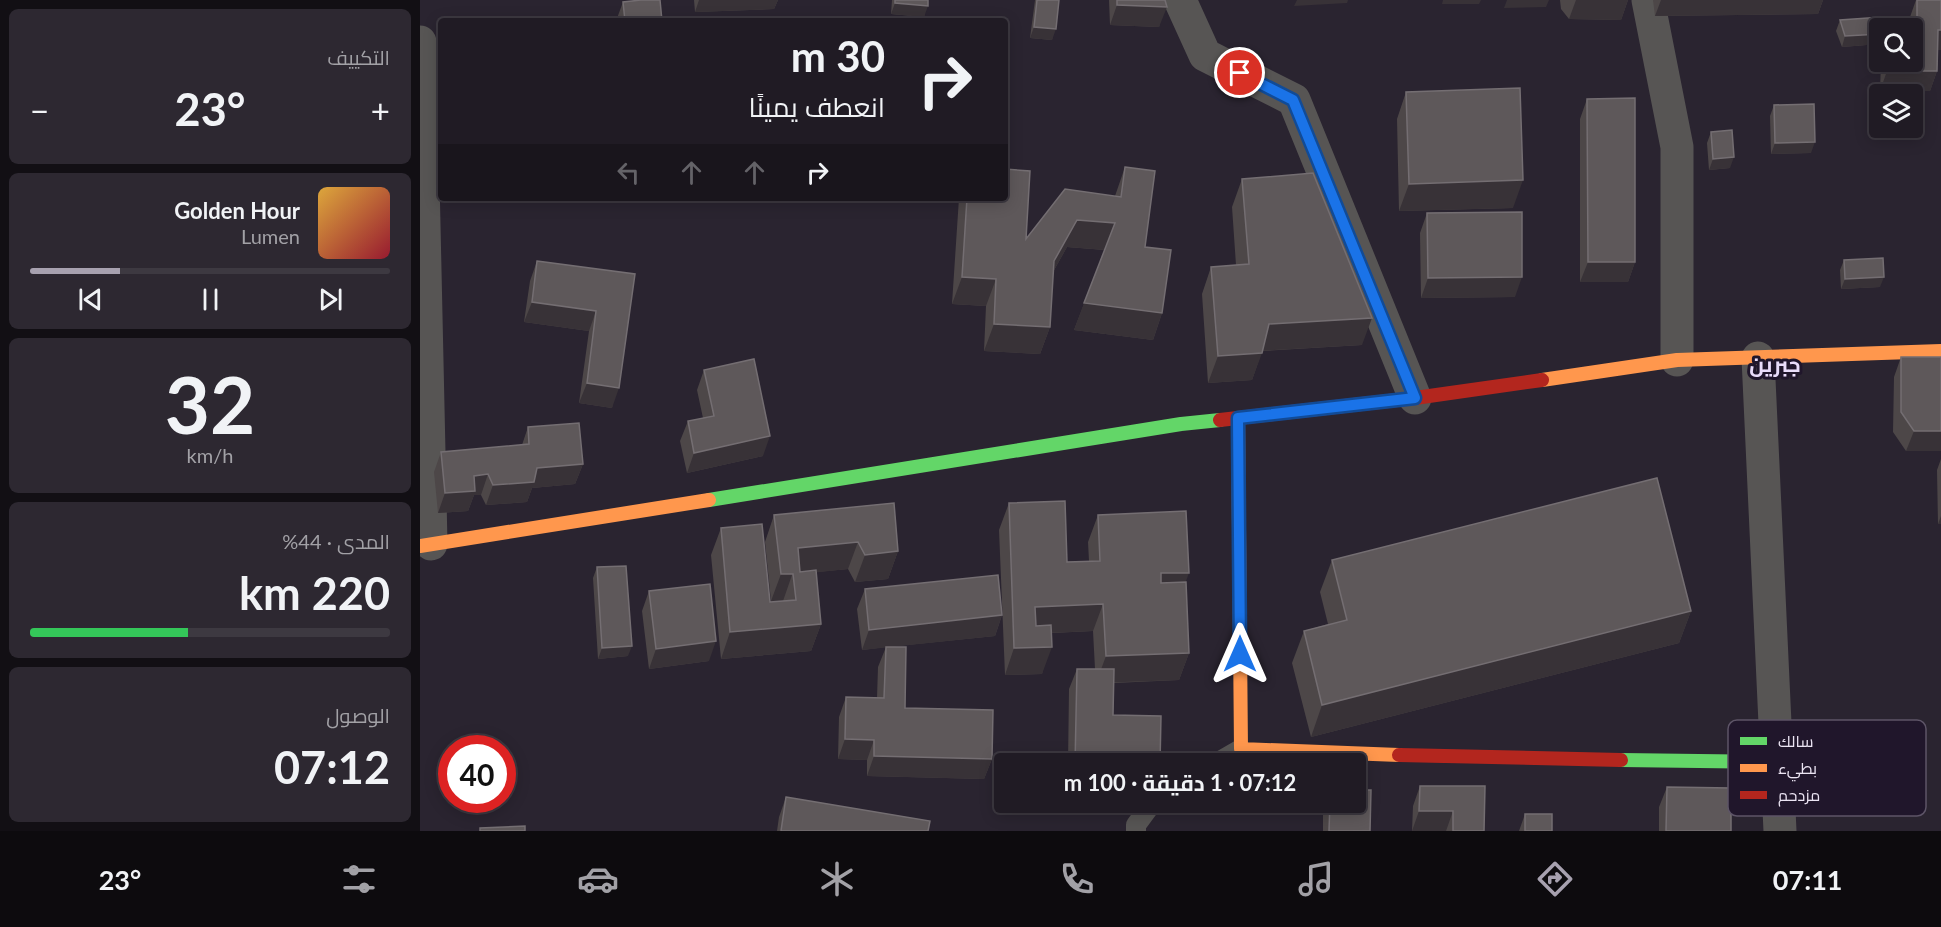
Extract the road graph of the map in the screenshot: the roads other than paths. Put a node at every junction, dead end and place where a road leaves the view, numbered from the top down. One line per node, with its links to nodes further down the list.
1 (1180, 0): 7 (street)
2 (1648, 0): 6 (street)
3 (420, 42): 9 (street)
4 (1941, 351): 5 (main road)
5 (1758, 358): 6 (main road); 10 (street)
6 (1677, 360): 7 (main road)
7 (1415, 398): 8 (main road)
8 (1238, 418): 9 (main road); 11 (main road)
9 (426, 545)
10 (1775, 720)
11 (1241, 748): 12 (lane); 13 (main road)
12 (1233, 753)
13 (1728, 761)
14 (1145, 813): 16 (lane)
15 (1779, 816): 17 (street)
16 (1136, 831)
17 (1780, 831)

